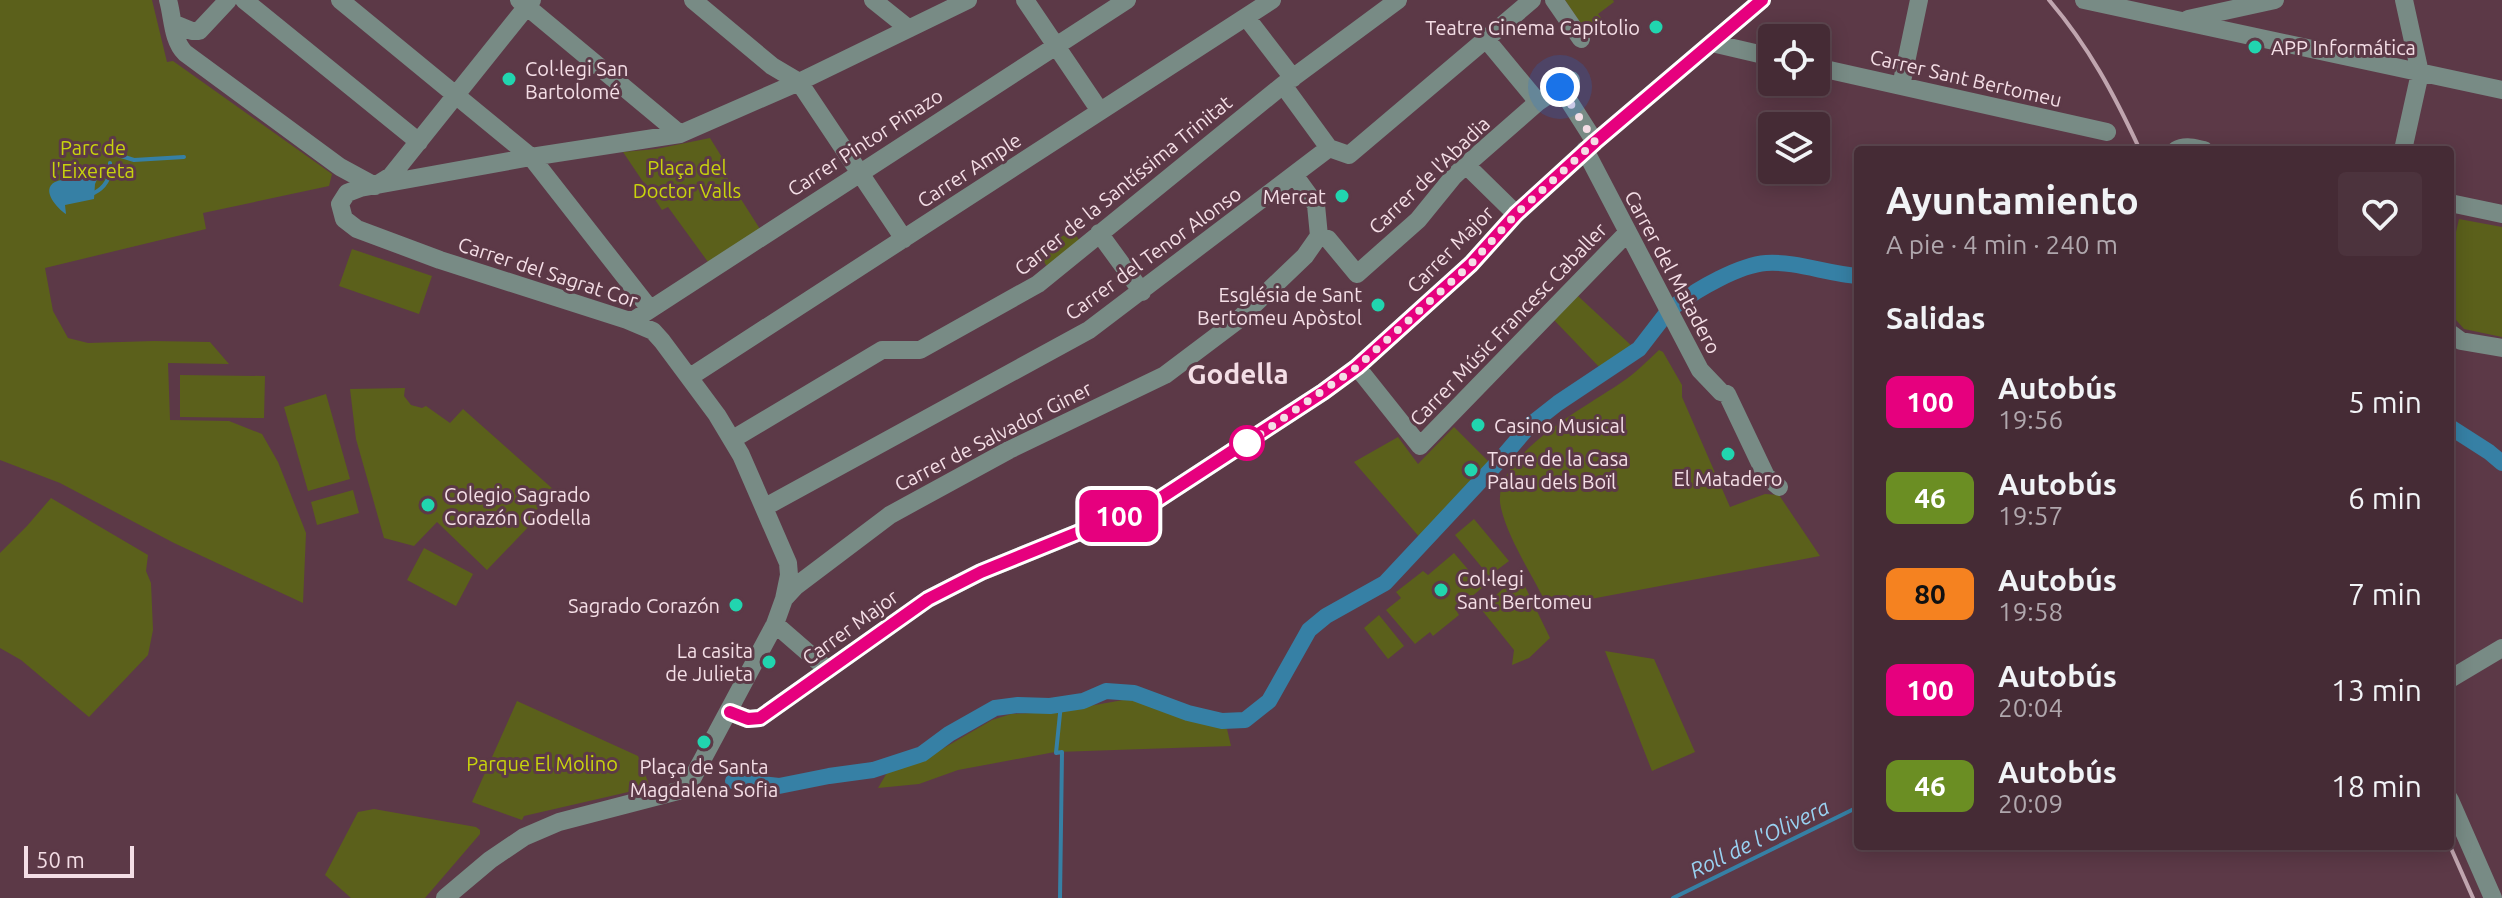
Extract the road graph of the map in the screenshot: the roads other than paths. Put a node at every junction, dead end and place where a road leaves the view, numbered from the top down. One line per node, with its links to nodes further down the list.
1 (168, 0): 23 (street)
2 (228, 0): 23 (street)
3 (244, 0): 42 (street)
4 (340, 0): 37 (street)
5 (693, 0): 33 (street)
6 (873, 0): 24 (street)
7 (968, 0): 24 (street)
8 (1025, 0): 28 (street)
9 (1127, 0): 28 (street, Carrer Pintor Pinazo)
10 (1272, 0): 21 (street, Carrer Ample)
11 (1398, 0): 32 (street, Carrer de la Santíssima Trinitat)
12 (1532, 0): 25 (street)
13 (1554, 0): 26 (street)
14 (1762, 0): 27 (street, Carrer Major)
15 (1919, 0): 35 (street)
16 (2084, 0): 20 (street)
17 (2275, 0): 22 (street)
18 (2404, 0): 31 (street)
19 (526, 2): 37 (street); 41 (street)
20 (2152, 7): 22 (street)
21 (1246, 17): 32 (street); 39 (street, Carrer Ample)
22 (2181, 21): 31 (street)
23 (175, 24): 50 (street)
24 (908, 28): 33 (street)
25 (1485, 38): 38 (street); 45 (street)
26 (1581, 39)
27 (1712, 43): 29 (street); 43 (street, Carrer Major)
28 (1054, 46): 39 (street); 48 (street, Carrer Pintor Pinazo)
29 (1758, 54)
30 (1830, 70): 35 (street, Carrer Sant Bertomeu)
31 (2420, 73): 36 (street); 44 (street)
32 (1288, 81): 45 (street); 55 (street, Carrer de la Santíssima Trinitat)
33 (799, 82): 41 (street); 48 (street)
34 (1566, 84): 38 (street, Carrer de l'Abadia); 43 (street, Carrer del Matadero)
35 (1901, 86): 40 (street, Carrer Sant Bertomeu)
36 (2502, 90)
37 (455, 96): 42 (street); 46 (street)
38 (1538, 102): 47 (street, Carrer de l'Abadia)
39 (1100, 111): 57 (street, Carrer Ample)
40 (2107, 132)
41 (680, 134): 46 (street)
42 (419, 142): 50 (street)
43 (1590, 146): 52 (street, Carrer Major); 54 (street, Carrer del Matadero)
44 (2404, 146)
45 (1329, 148): 49 (street, Carrer del Tenor Alonso)
46 (531, 157): 50 (street); 59 (street)
47 (1466, 165): 52 (street); 56 (street, Carrer de l'Abadia)
48 (860, 172): 57 (street); 59 (street, Carrer Pintor Pinazo)
49 (1295, 176): 56 (street); 58 (street, Carrer del Tenor Alonso)
50 (375, 186): 60 (street, Carrer del Sagrat Cor)
51 (2454, 204): 53 (street)
52 (1516, 214): 63 (street, Carrer Major)
53 (2502, 214)
54 (1628, 232): 63 (street, Carrer Músic Francesc Caballer); 66 (street, Carrer del Matadero)
55 (1099, 233): 58 (street); 65 (street, Carrer de la Santíssima Trinitat)
56 (1319, 236): 68 (street, Carrer de Salvador Giner)
57 (904, 239): 64 (street, Carrer Ample)
58 (1142, 292): 67 (street, Carrer del Tenor Alonso)
59 (650, 309): 60 (street, Carrer Pintor Pinazo)
60 (627, 320): 64 (street, Carrer del Sagrat Cor)
61 (2454, 336): 62 (street)
62 (2502, 348)
63 (1357, 367): 71 (street, Carrer Major)
64 (690, 377): 65 (street, Carrer del Sagrat Cor)
65 (733, 439): 67 (street, Carrer del Sagrat Cor)
66 (1779, 487)
67 (765, 507): 68 (street, Carrer del Sagrat Cor)
68 (784, 599): 69 (street, Carrer de Salvador Giner)
69 (775, 624): 71 (street); 73 (street, Carrer de Salvador Giner)
70 (2502, 648): 72 (street)
71 (828, 670): 73 (street, Carrer Major)
72 (2454, 677)
73 (730, 712): 75 (street)
74 (2454, 809): 76 (street)
75 (445, 898)
76 (2493, 898)

